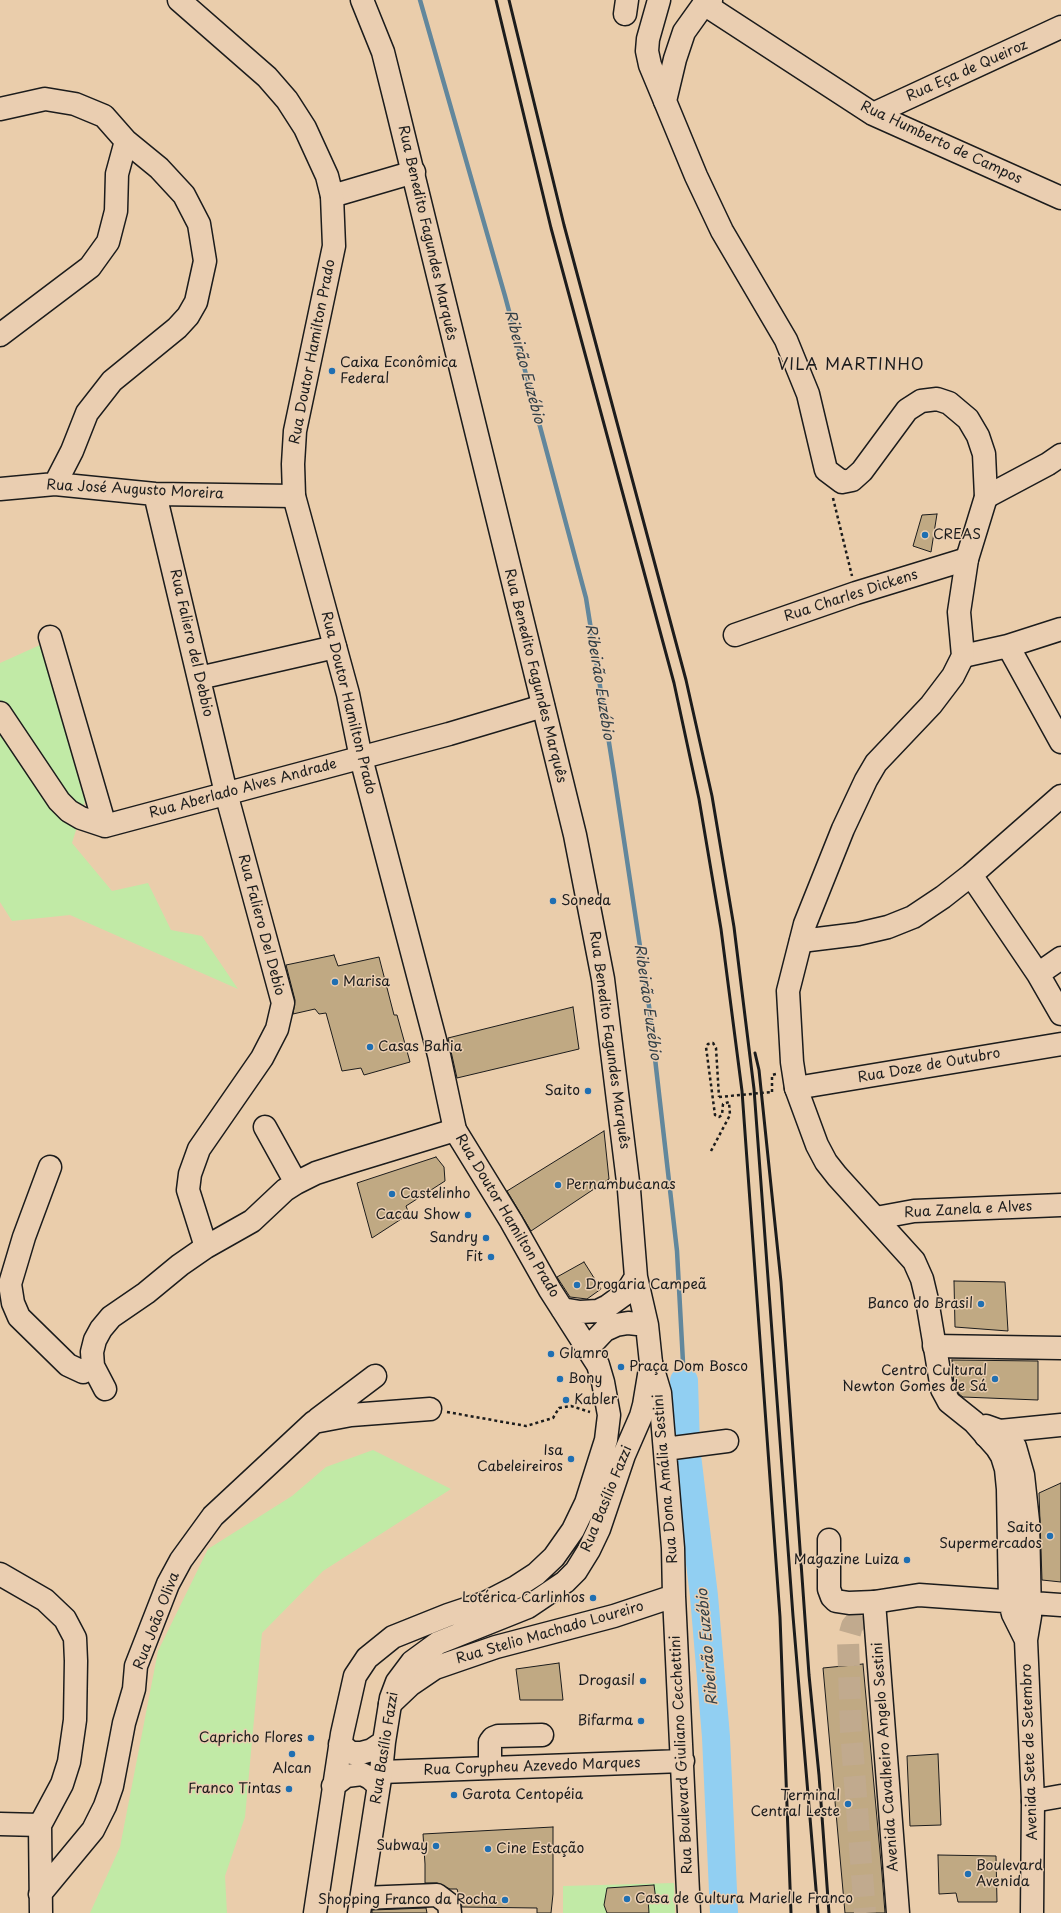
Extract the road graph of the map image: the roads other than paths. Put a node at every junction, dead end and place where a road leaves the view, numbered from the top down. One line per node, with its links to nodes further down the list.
1 (362, 0): 10 (street, Rua Benedito Fagundes Marquês)
2 (659, 0): 6 (street)
3 (181, 1): 11 (street, Rua Doutor Hamilton Prado)
4 (707, 2): 6 (street); 8 (street, Rua Humberto de Campos)
5 (1061, 27): 8 (street, Rua Eça de Queiroz)
6 (665, 101): 19 (street)
7 (0, 109): 9 (street)
8 (873, 114): 12 (street, Rua Humberto de Campos)
9 (126, 141): 13 (street); 15 (street)
10 (414, 172): 11 (street); 28 (street, Rua Benedito Fagundes Marquês)
11 (332, 196): 18 (street, Rua Doutor Hamilton Prado)
12 (1061, 198)
13 (0, 335)
14 (1061, 455): 19 (street)
15 (55, 484): 16 (street, Rua José Augusto Moreira); 17 (street, Rua José Augusto Moreira)
16 (0, 489)
17 (155, 494): 18 (street, Rua José Augusto Moreira); 27 (street, Rua Faliero del Debbio)
18 (294, 496): 25 (street, Rua Doutor Hamilton Prado)
19 (986, 497): 20 (street)
20 (967, 559): 22 (street, Rua Charles Dickens); 26 (street)
21 (1061, 629): 24 (street)
22 (735, 635)
23 (50, 637): 34 (street)
24 (1008, 646): 26 (street); 30 (street)
25 (335, 647): 27 (street); 31 (street, Rua Doutor Hamilton Prado)
26 (963, 656): 36 (street, Avenida Sete de Setembro)
27 (199, 678): 32 (street, Rua Faliero del Debbio)
28 (542, 706): 31 (street, Rua Aberlado Alves Andrade); 49 (street, Rua Benedito Fagundes Marquês)
29 (0, 713): 34 (street)
30 (1061, 742)
31 (361, 758): 32 (street, Rua Aberlado Alves Andrade); 43 (street, Rua Doutor Hamilton Prado)
32 (226, 793): 34 (street, Rua Aberlado Alves Andrade); 48 (street, Rua Faliero Del Debio)
33 (1061, 796): 35 (street)
34 (105, 826)
35 (971, 875): 36 (street); 38 (street)
36 (801, 941): 41 (street, Avenida Sete de Setembro)
37 (1061, 958): 38 (street)
38 (1038, 974): 39 (street)
39 (1061, 1014)
40 (1061, 1044): 41 (street, Rua Doze de Outubro)
41 (796, 1088): 47 (street, Avenida Sete de Setembro)
42 (264, 1127): 45 (street)
43 (455, 1130): 45 (street); 50 (street, Rua Doutor Hamilton Prado)
44 (50, 1167): 56 (street)
45 (296, 1182): 48 (street)
46 (1061, 1205): 47 (street, Rua Zanela e Alves)
47 (876, 1218): 52 (street, Avenida Sete de Setembro)
48 (206, 1247): 56 (street)
49 (636, 1277): 50 (street); 51 (street, Rua Benedito Fagundes Marquês)
50 (562, 1309): 53 (street, Rua Doutor Hamilton Prado)
51 (647, 1325): 53 (street); 55 (street, Rua Benedito Fagundes Marquês)
52 (934, 1346): 54 (street); 63 (street, Avenida Sete de Setembro)
53 (588, 1348): 60 (street, Rua Doutor Hamilton Prado)
54 (1061, 1348)
55 (651, 1364): 65 (street, Rua Dona Amália Sestini); 72 (street, Rua Basílio Fazzi)
56 (92, 1366): 58 (street)
57 (375, 1376): 61 (street, Rua João Oliva)
58 (105, 1389)
59 (430, 1409): 61 (street)
60 (609, 1415): 75 (street, Rua Basílio Fazzi)
61 (314, 1422): 84 (street, Rua João Oliva)
62 (1061, 1425): 63 (street)
63 (986, 1430): 69 (street, Avenida Sete de Setembro)
64 (720, 1442): 65 (street)
65 (674, 1447): 68 (street, Rua Dona Amália Sestini)
66 (829, 1540): 71 (street)
67 (0, 1574): 83 (street)
68 (674, 1596): 72 (street, Rua Stelio Machado Loureiro); 76 (street, Rua Boulevard Giuliano Cecchettini)
69 (1020, 1603): 70 (street); 71 (street); 81 (street, Avenida Sete de Setembro)
70 (1061, 1605)
71 (868, 1608): 89 (street, Avenida Cavalheiro Angelo Sestini)
72 (390, 1704): 74 (street, Rua Basílio Fazzi)
73 (542, 1735): 77 (street)
74 (384, 1742): 75 (street); 78 (street, Rua Basílio Fazzi)
75 (340, 1744): 79 (street, Rua Basílio Fazzi)
76 (683, 1761): 77 (street, Rua Corypheu Azevedo Marques); 88 (street, Rua Boulevard Giuliano Cecchettini)
77 (490, 1768): 78 (street, Rua Corypheu Azevedo Marques)
78 (380, 1779): 79 (street); 85 (street, Rua Basílio Fazzi)
79 (333, 1786): 86 (street, Rua Basílio Fazzi)
80 (1061, 1796): 81 (street)
81 (1033, 1801): 90 (street, Avenida Sete de Setembro)
82 (0, 1824): 83 (street)
83 (40, 1825): 84 (street)
84 (41, 1904)
85 (361, 1905): 87 (street)
86 (315, 1913)
87 (450, 1913)
88 (689, 1913)
89 (898, 1913)
90 (1032, 1913)

